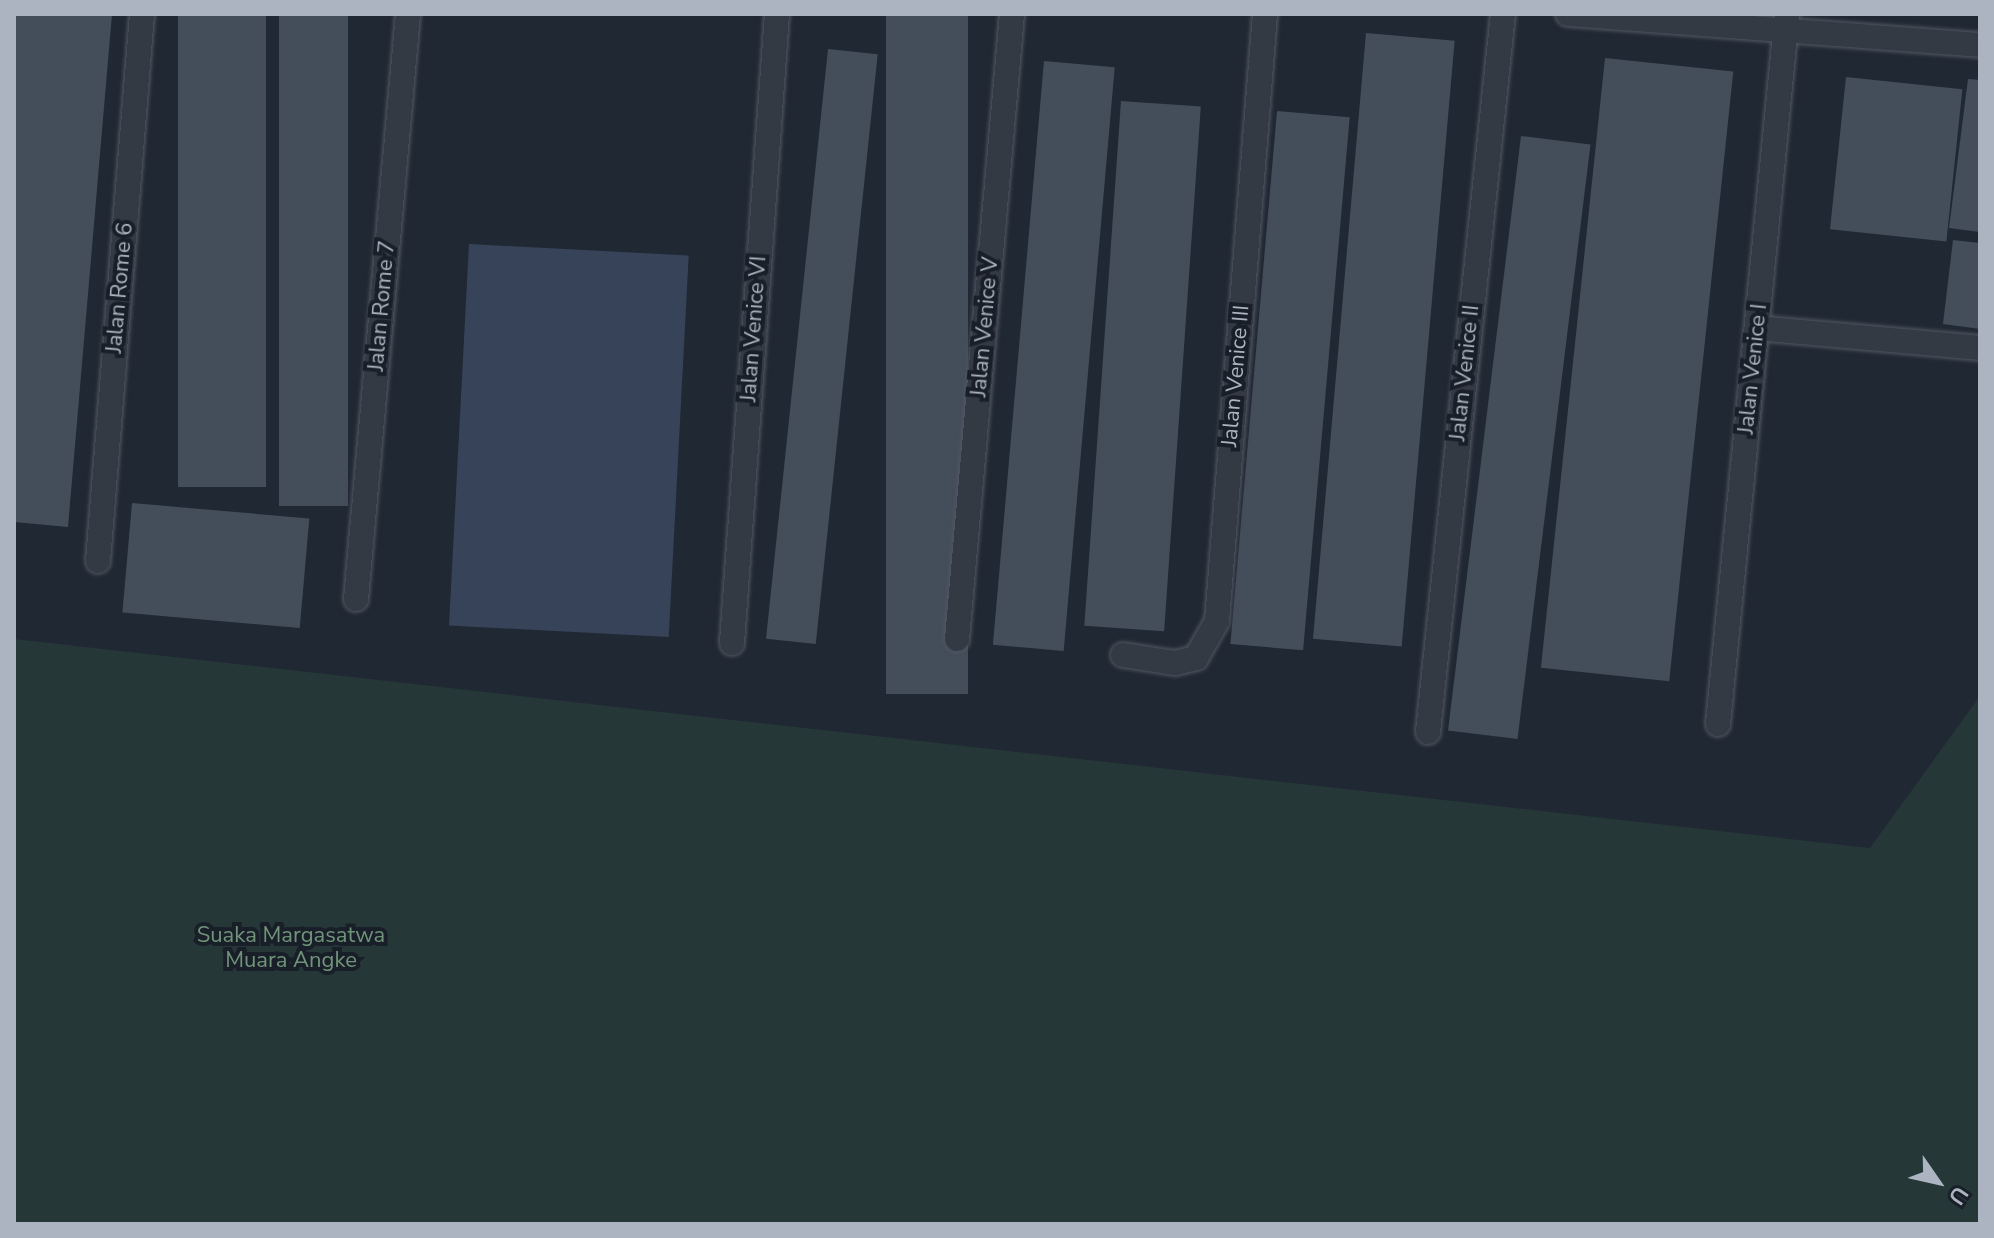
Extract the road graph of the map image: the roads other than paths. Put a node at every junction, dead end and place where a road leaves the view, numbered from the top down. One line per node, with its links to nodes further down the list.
1 (142, 14): 12 (street, Jalan Rome 6)
2 (408, 14): 13 (street, Jalan Rome 7)
3 (777, 14): 15 (street, Jalan Venice VI)
4 (1012, 14): 14 (street, Jalan Venice V)
5 (1265, 14): 16 (street, Jalan Venice III)
6 (1503, 14): 18 (street, Jalan Venice II)
7 (1568, 14): 8 (street)
8 (1787, 23): 9 (street); 10 (street, Jalan Venice I)
9 (1980, 45)
10 (1757, 328): 11 (street); 17 (street, Jalan Venice I)
11 (1980, 348)
12 (98, 561)
13 (356, 599)
14 (957, 639)
15 (732, 643)
16 (1123, 655)
17 (1718, 724)
18 (1428, 732)

